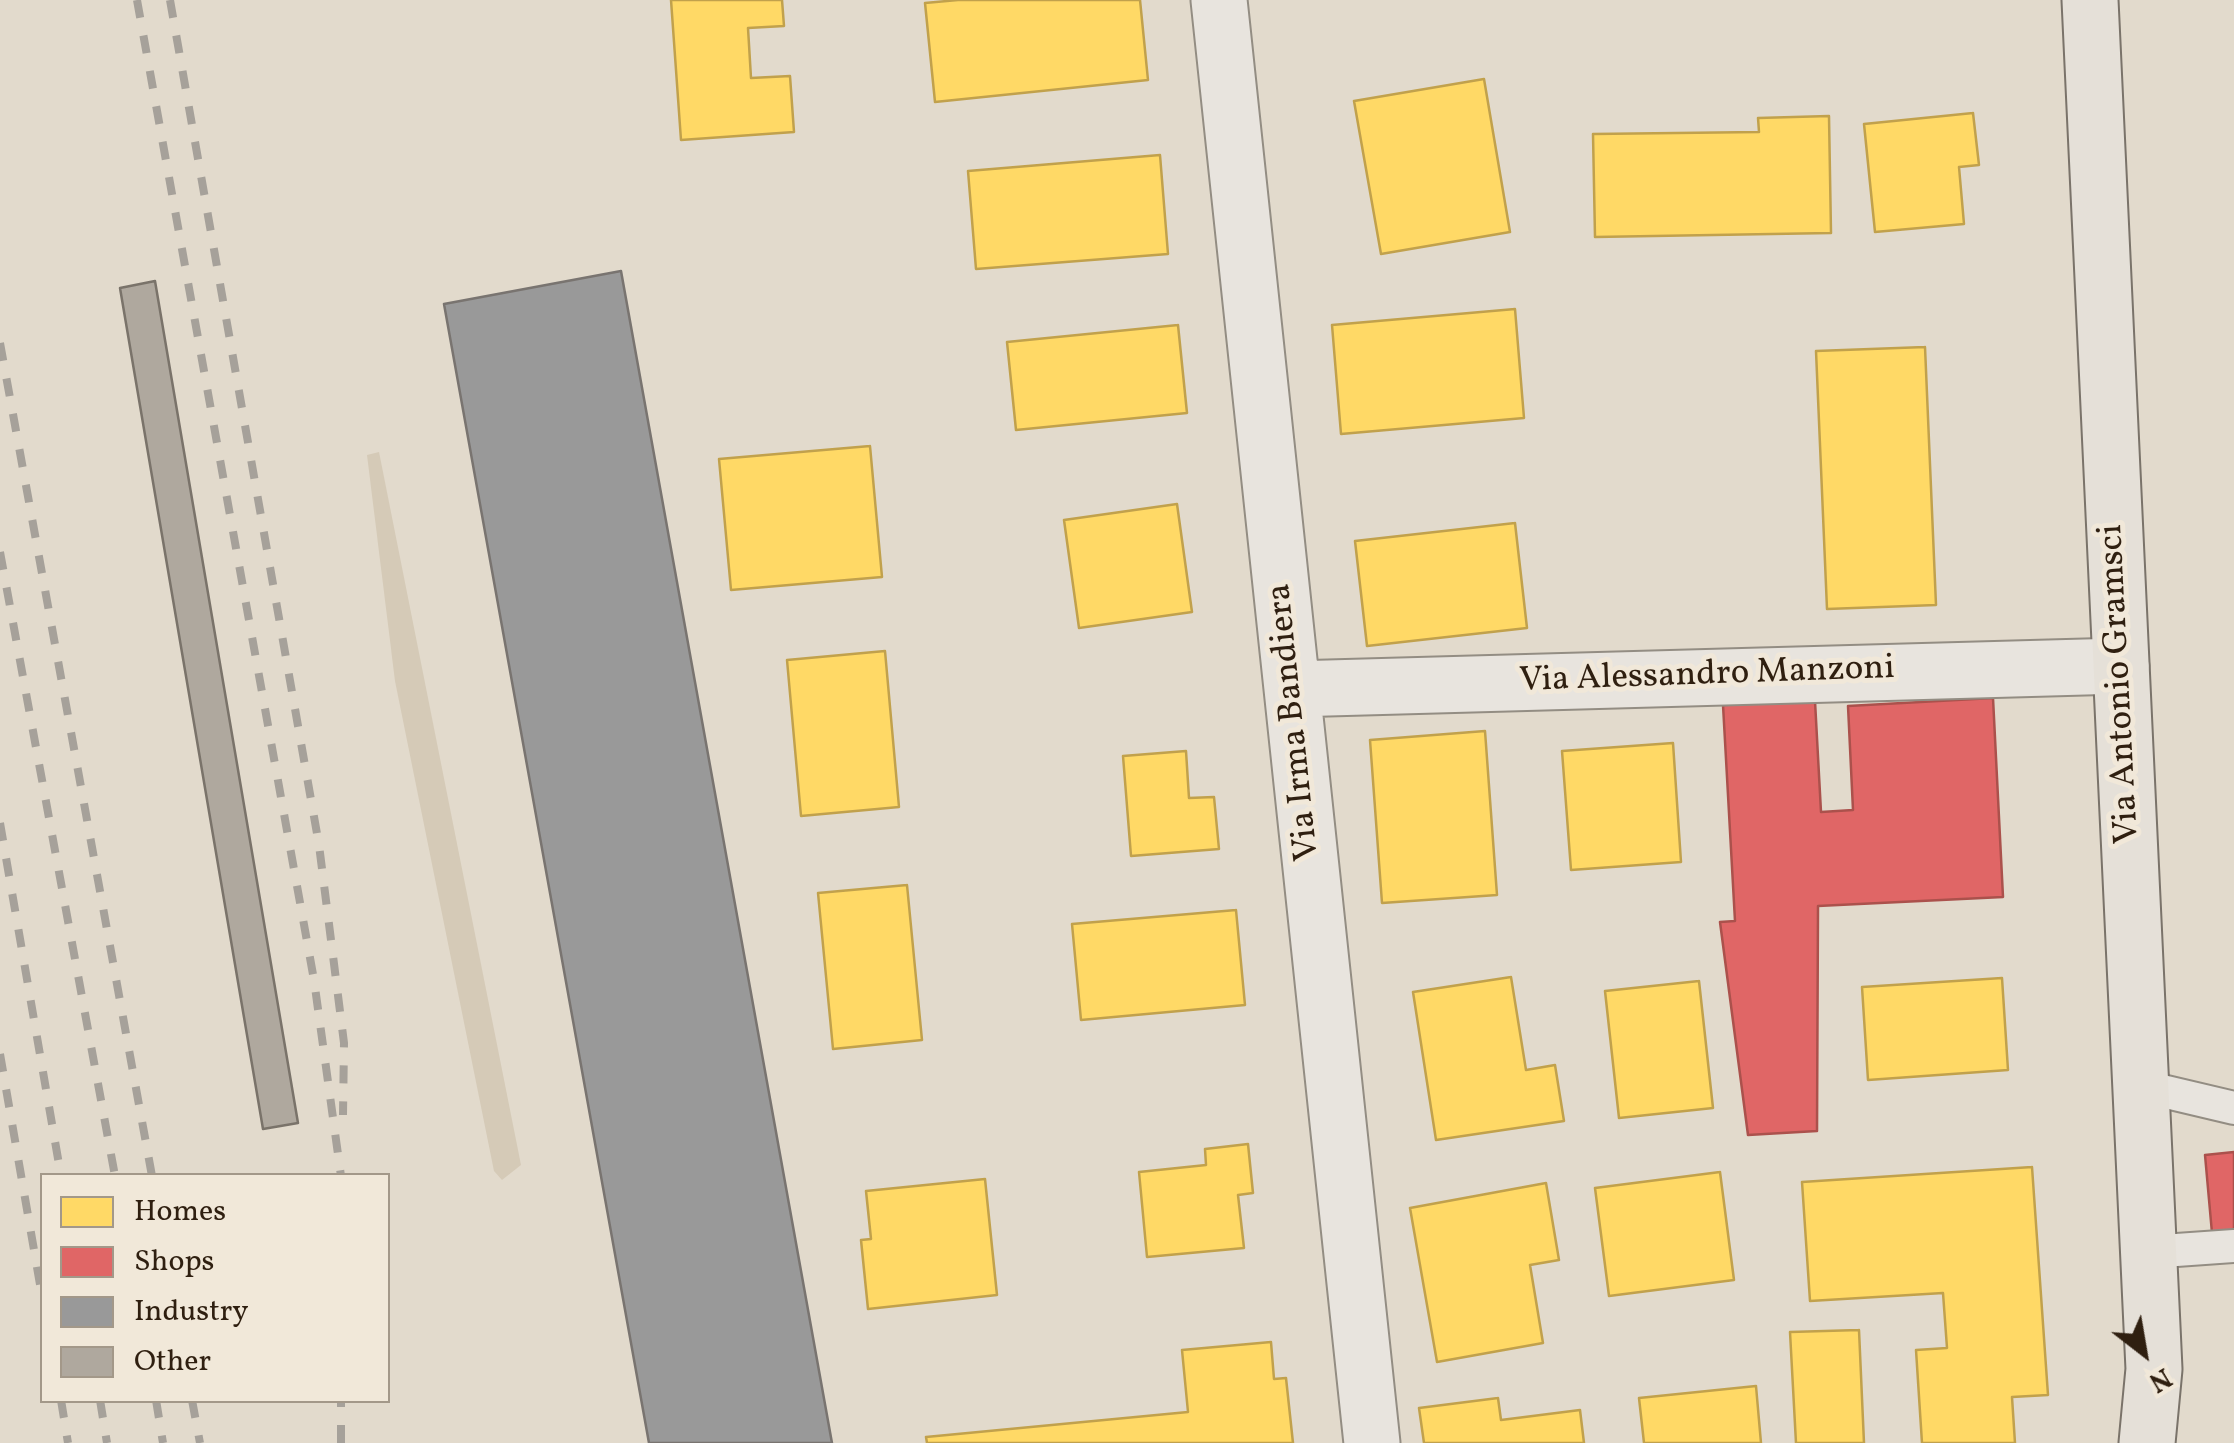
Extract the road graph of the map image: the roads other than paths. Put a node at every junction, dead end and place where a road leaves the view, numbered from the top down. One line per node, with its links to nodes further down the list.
1 (1219, 0): 4 (street, Via Irma Bandiera)
2 (2090, 0): 3 (main road, Via Antonio Gramsci)
3 (2121, 666): 4 (street, Via Alessandro Manzoni); 5 (main road, Via Antonio Gramsci)
4 (1292, 689): 10 (street, Via Irma Bandiera)
5 (2141, 1086): 6 (lane); 8 (main road, Via Antonio Gramsci)
6 (2234, 1108)
7 (2234, 1246): 8 (lane)
8 (2148, 1252): 9 (main road, Via Antonio Gramsci)
9 (2154, 1369): 11 (main road, Via Antonio Gramsci); 12 (main road, Via Antonio Gramsci)
10 (1372, 1443)
11 (2147, 1443)
12 (2168, 1443)

